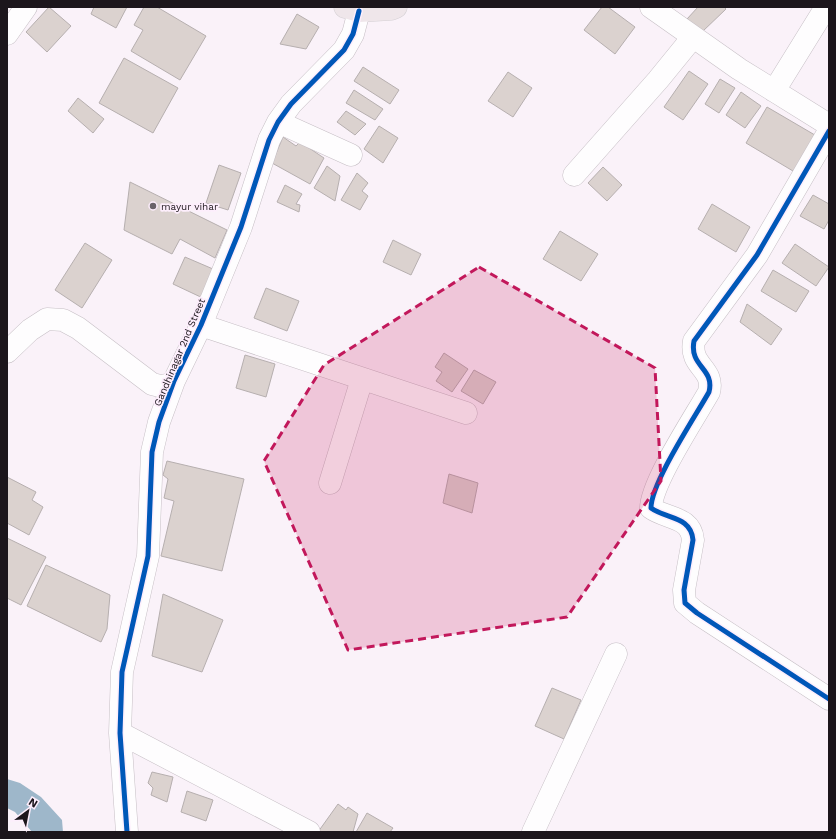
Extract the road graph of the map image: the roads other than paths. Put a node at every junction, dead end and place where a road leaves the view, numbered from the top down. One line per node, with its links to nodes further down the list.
1 (26, 7): 6 (street)
2 (396, 7): 5 (main road)
3 (651, 7): 7 (street)
4 (826, 7): 8 (street)
5 (352, 9): 9 (street, Gandhinagar 2nd Street)
6 (7, 34)
7 (693, 37): 8 (street); 13 (street)
8 (774, 91): 10 (street)
9 (278, 122): 12 (street); 14 (street, Gandhinagar 2nd Street)
10 (829, 125)
11 (829, 131): 21 (street)
12 (351, 155)
13 (574, 175)
14 (201, 324): 16 (street); 17 (street, Gandhinagar 2nd Street)
15 (7, 350): 17 (street, Gandhinagar 2nd Street)
16 (362, 379): 18 (street); 19 (street)
17 (174, 381): 22 (street, Gandhinagar 2nd Street)
18 (466, 413)
19 (330, 483)
20 (616, 654): 25 (street)
21 (829, 699)
22 (120, 733): 23 (street, Gandhinagar 2nd Street); 24 (street)
23 (126, 832)
24 (309, 832)
25 (533, 832)

